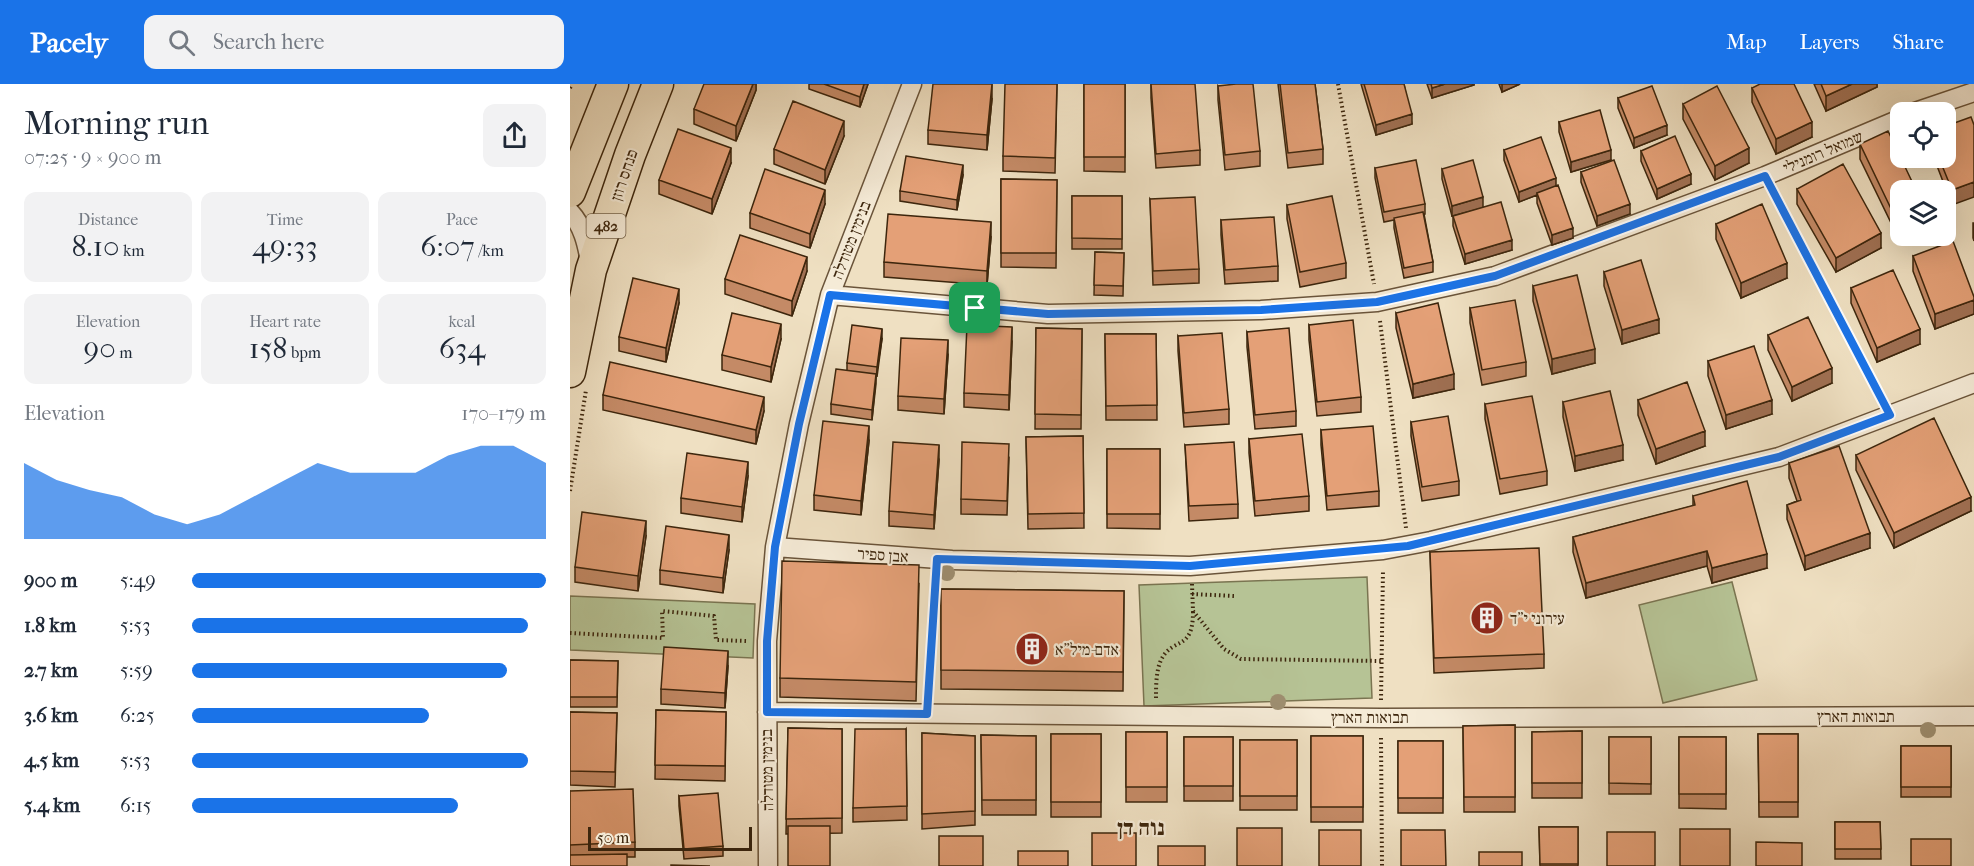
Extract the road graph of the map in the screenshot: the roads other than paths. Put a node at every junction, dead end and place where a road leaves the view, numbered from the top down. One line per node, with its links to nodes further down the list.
1 (613, 84): 7 (main road)
2 (658, 84): 10 (main road, פנחס רוזן / 482)
3 (912, 84): 11 (street, בנימין מטודלה)
4 (1974, 92): 5 (street)
5 (1944, 102)
6 (1890, 123): 11 (street, שמואל רומנילי)
7 (578, 157): 8 (main road)
8 (570, 192)
9 (570, 212): 10 (street)
10 (591, 270): 12 (main road, פנחס רוזן / 482)
11 (830, 295): 14 (street, בנימין מטודלה)
12 (578, 379)
13 (1974, 383): 14 (street, אבן ספיר)
14 (775, 547): 15 (street, בנימין מטודלה)
15 (767, 712): 16 (street, תבואות הארץ); 17 (street, בנימין מטודלה)
16 (1974, 716)
17 (768, 866)

